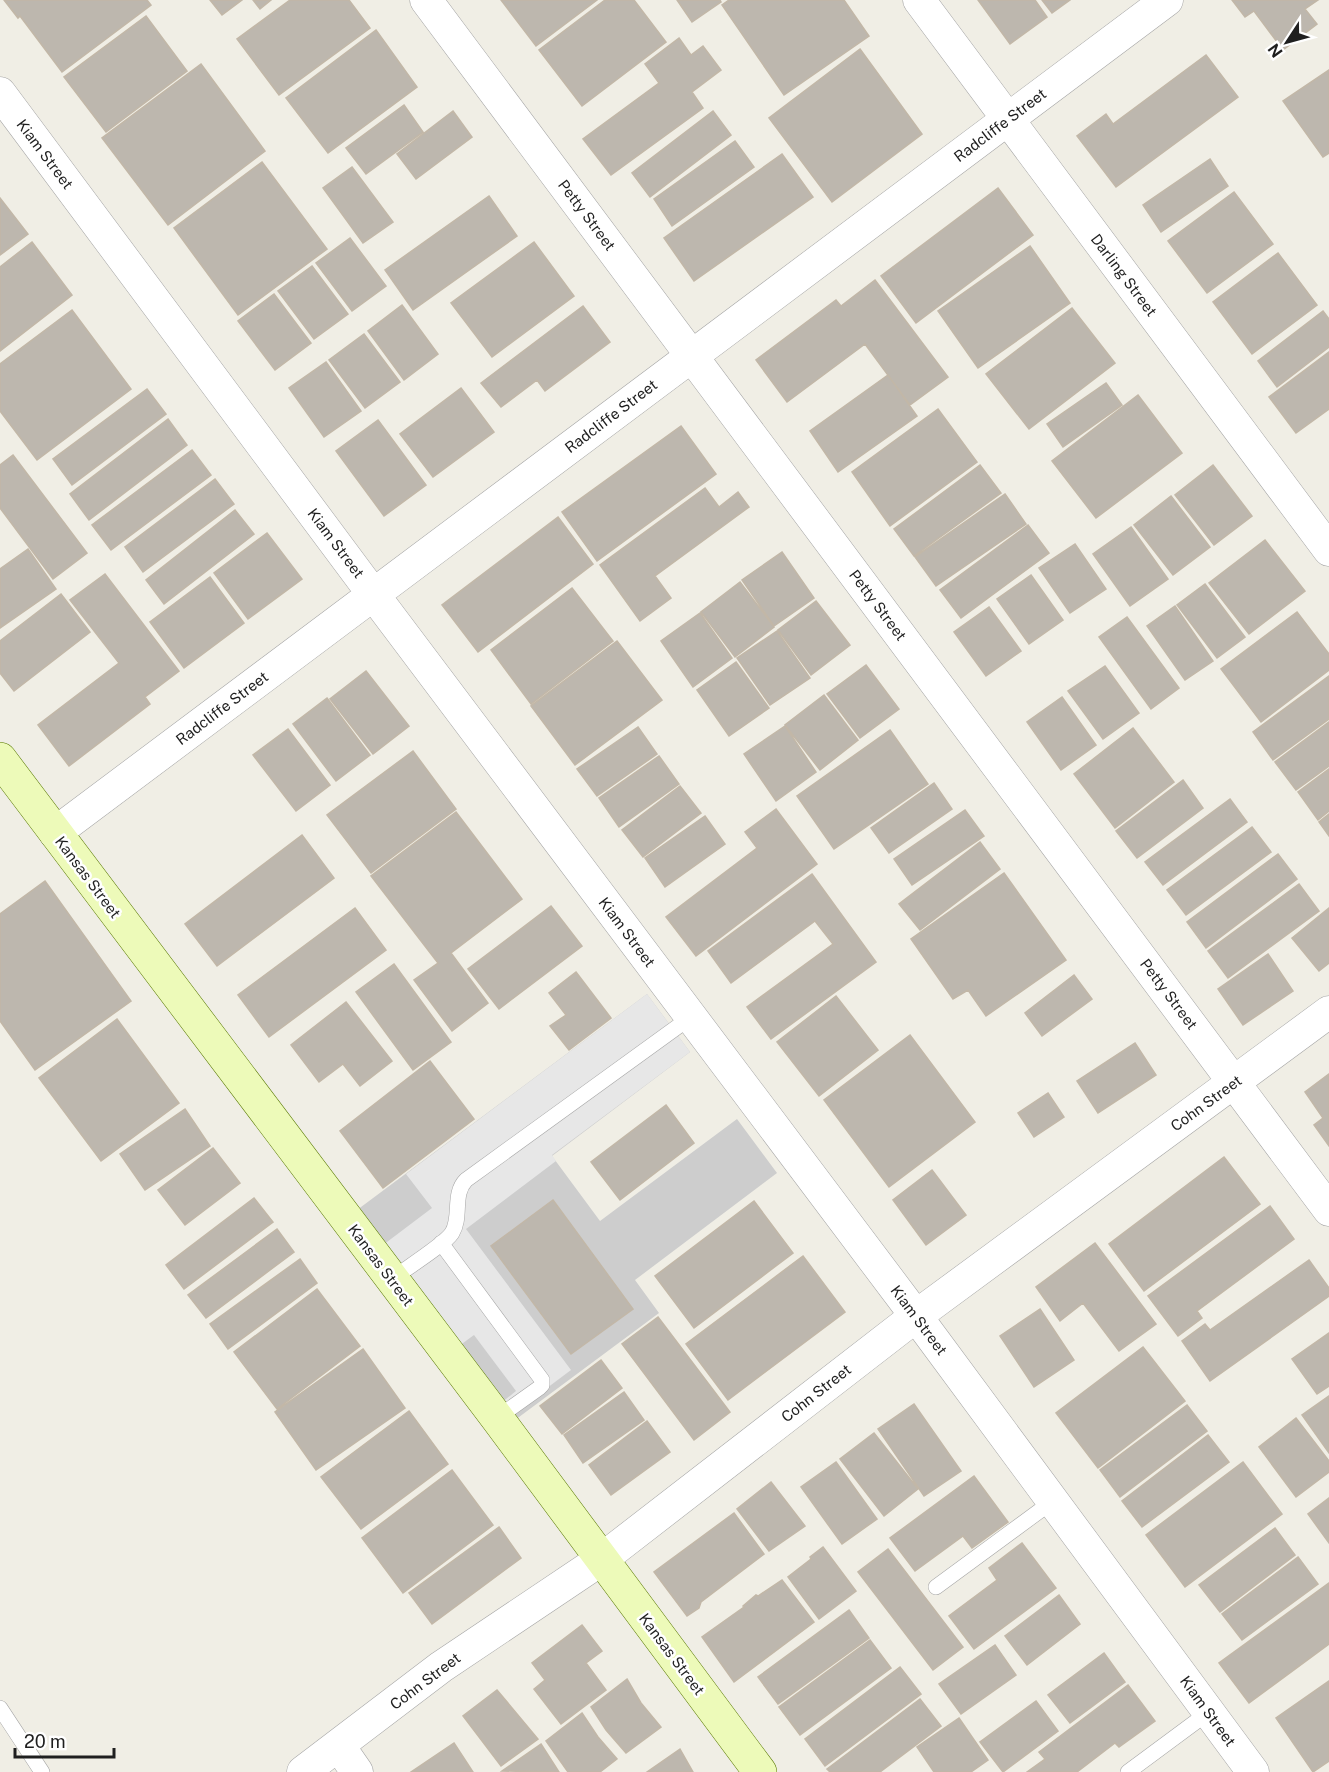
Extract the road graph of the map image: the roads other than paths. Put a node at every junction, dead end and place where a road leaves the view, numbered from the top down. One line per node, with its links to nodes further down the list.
1 (426, 0): 6 (street, Petty Street)
2 (920, 0): 5 (street, Darling Street)
3 (1167, 0): 5 (street, Radcliffe Street)
4 (0, 93): 8 (street, Kiam Street)
5 (1008, 119): 6 (street, Radcliffe Street); 7 (street, Darling Street)
6 (692, 355): 8 (street, Radcliffe Street); 13 (street, Petty Street)
7 (1329, 550)
8 (373, 594): 10 (street, Radcliffe Street); 12 (street, Kiam Street)
9 (0, 759): 10 (street, Kansas Street)
10 (55, 833): 16 (street, Kansas Street)
11 (1329, 1012): 13 (street, Cohn Street)
12 (691, 1017): 15 (lane); 17 (street, Kiam Street)
13 (1234, 1082): 14 (street, Petty Street); 17 (street, Cohn Street)
14 (1329, 1210)
15 (441, 1243): 16 (lane); 18 (lane)
16 (392, 1279): 18 (street, Kansas Street)
17 (916, 1316): 19 (street, Kiam Street); 20 (street, Cohn Street)
18 (497, 1418): 20 (street, Kansas Street)
19 (1053, 1501): 21 (lane); 23 (street, Kiam Street)
20 (602, 1559): 24 (street, Cohn Street); 28 (street, Kansas Street)
21 (936, 1587)
22 (0, 1708): 25 (lane)
23 (1209, 1712): 29 (lane); 30 (street, Kiam Street)
24 (339, 1746): 26 (street, Cohn Street); 27 (street)
25 (42, 1772)
26 (303, 1772)
27 (357, 1772)
28 (760, 1772)
29 (1128, 1772)
30 (1253, 1772)

